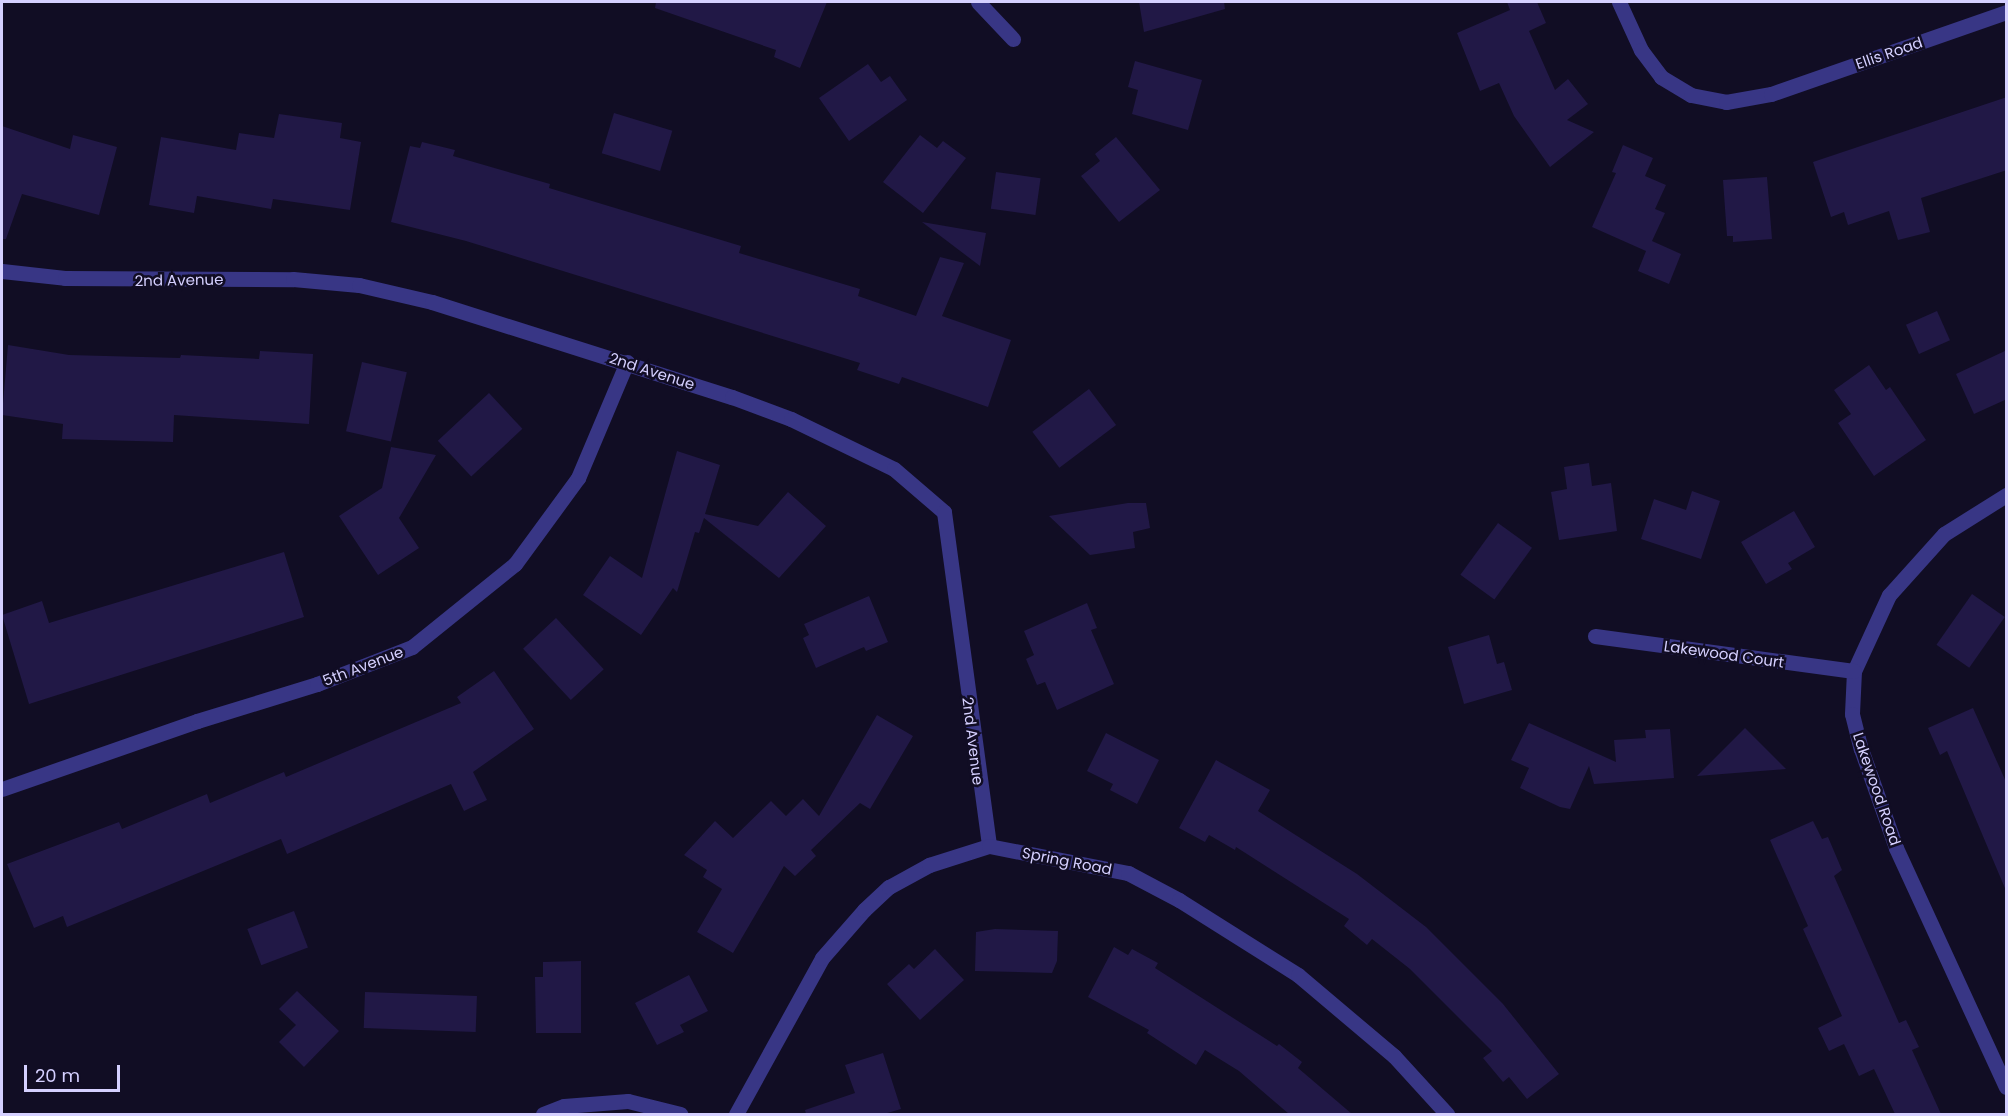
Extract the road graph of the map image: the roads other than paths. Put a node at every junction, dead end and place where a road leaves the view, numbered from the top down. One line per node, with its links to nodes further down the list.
1 (978, 2): 4 (street)
2 (1619, 2): 3 (street, Ellis Road)
3 (2007, 12)
4 (1013, 39)
5 (2, 271): 6 (street, 2nd Avenue)
6 (627, 363): 10 (street, 5th Avenue); 11 (street, 2nd Avenue)
7 (2007, 495): 9 (street, Lakewood Road)
8 (1595, 636): 9 (street, Lakewood Court)
9 (1854, 671): 12 (street, Lakewood Road)
10 (2, 789)
11 (989, 846): 15 (street, Spring Road); 16 (street, Spring Road)
12 (2007, 1087)
13 (543, 1114): 14 (street)
14 (680, 1114)
15 (736, 1114)
16 (1447, 1114)

